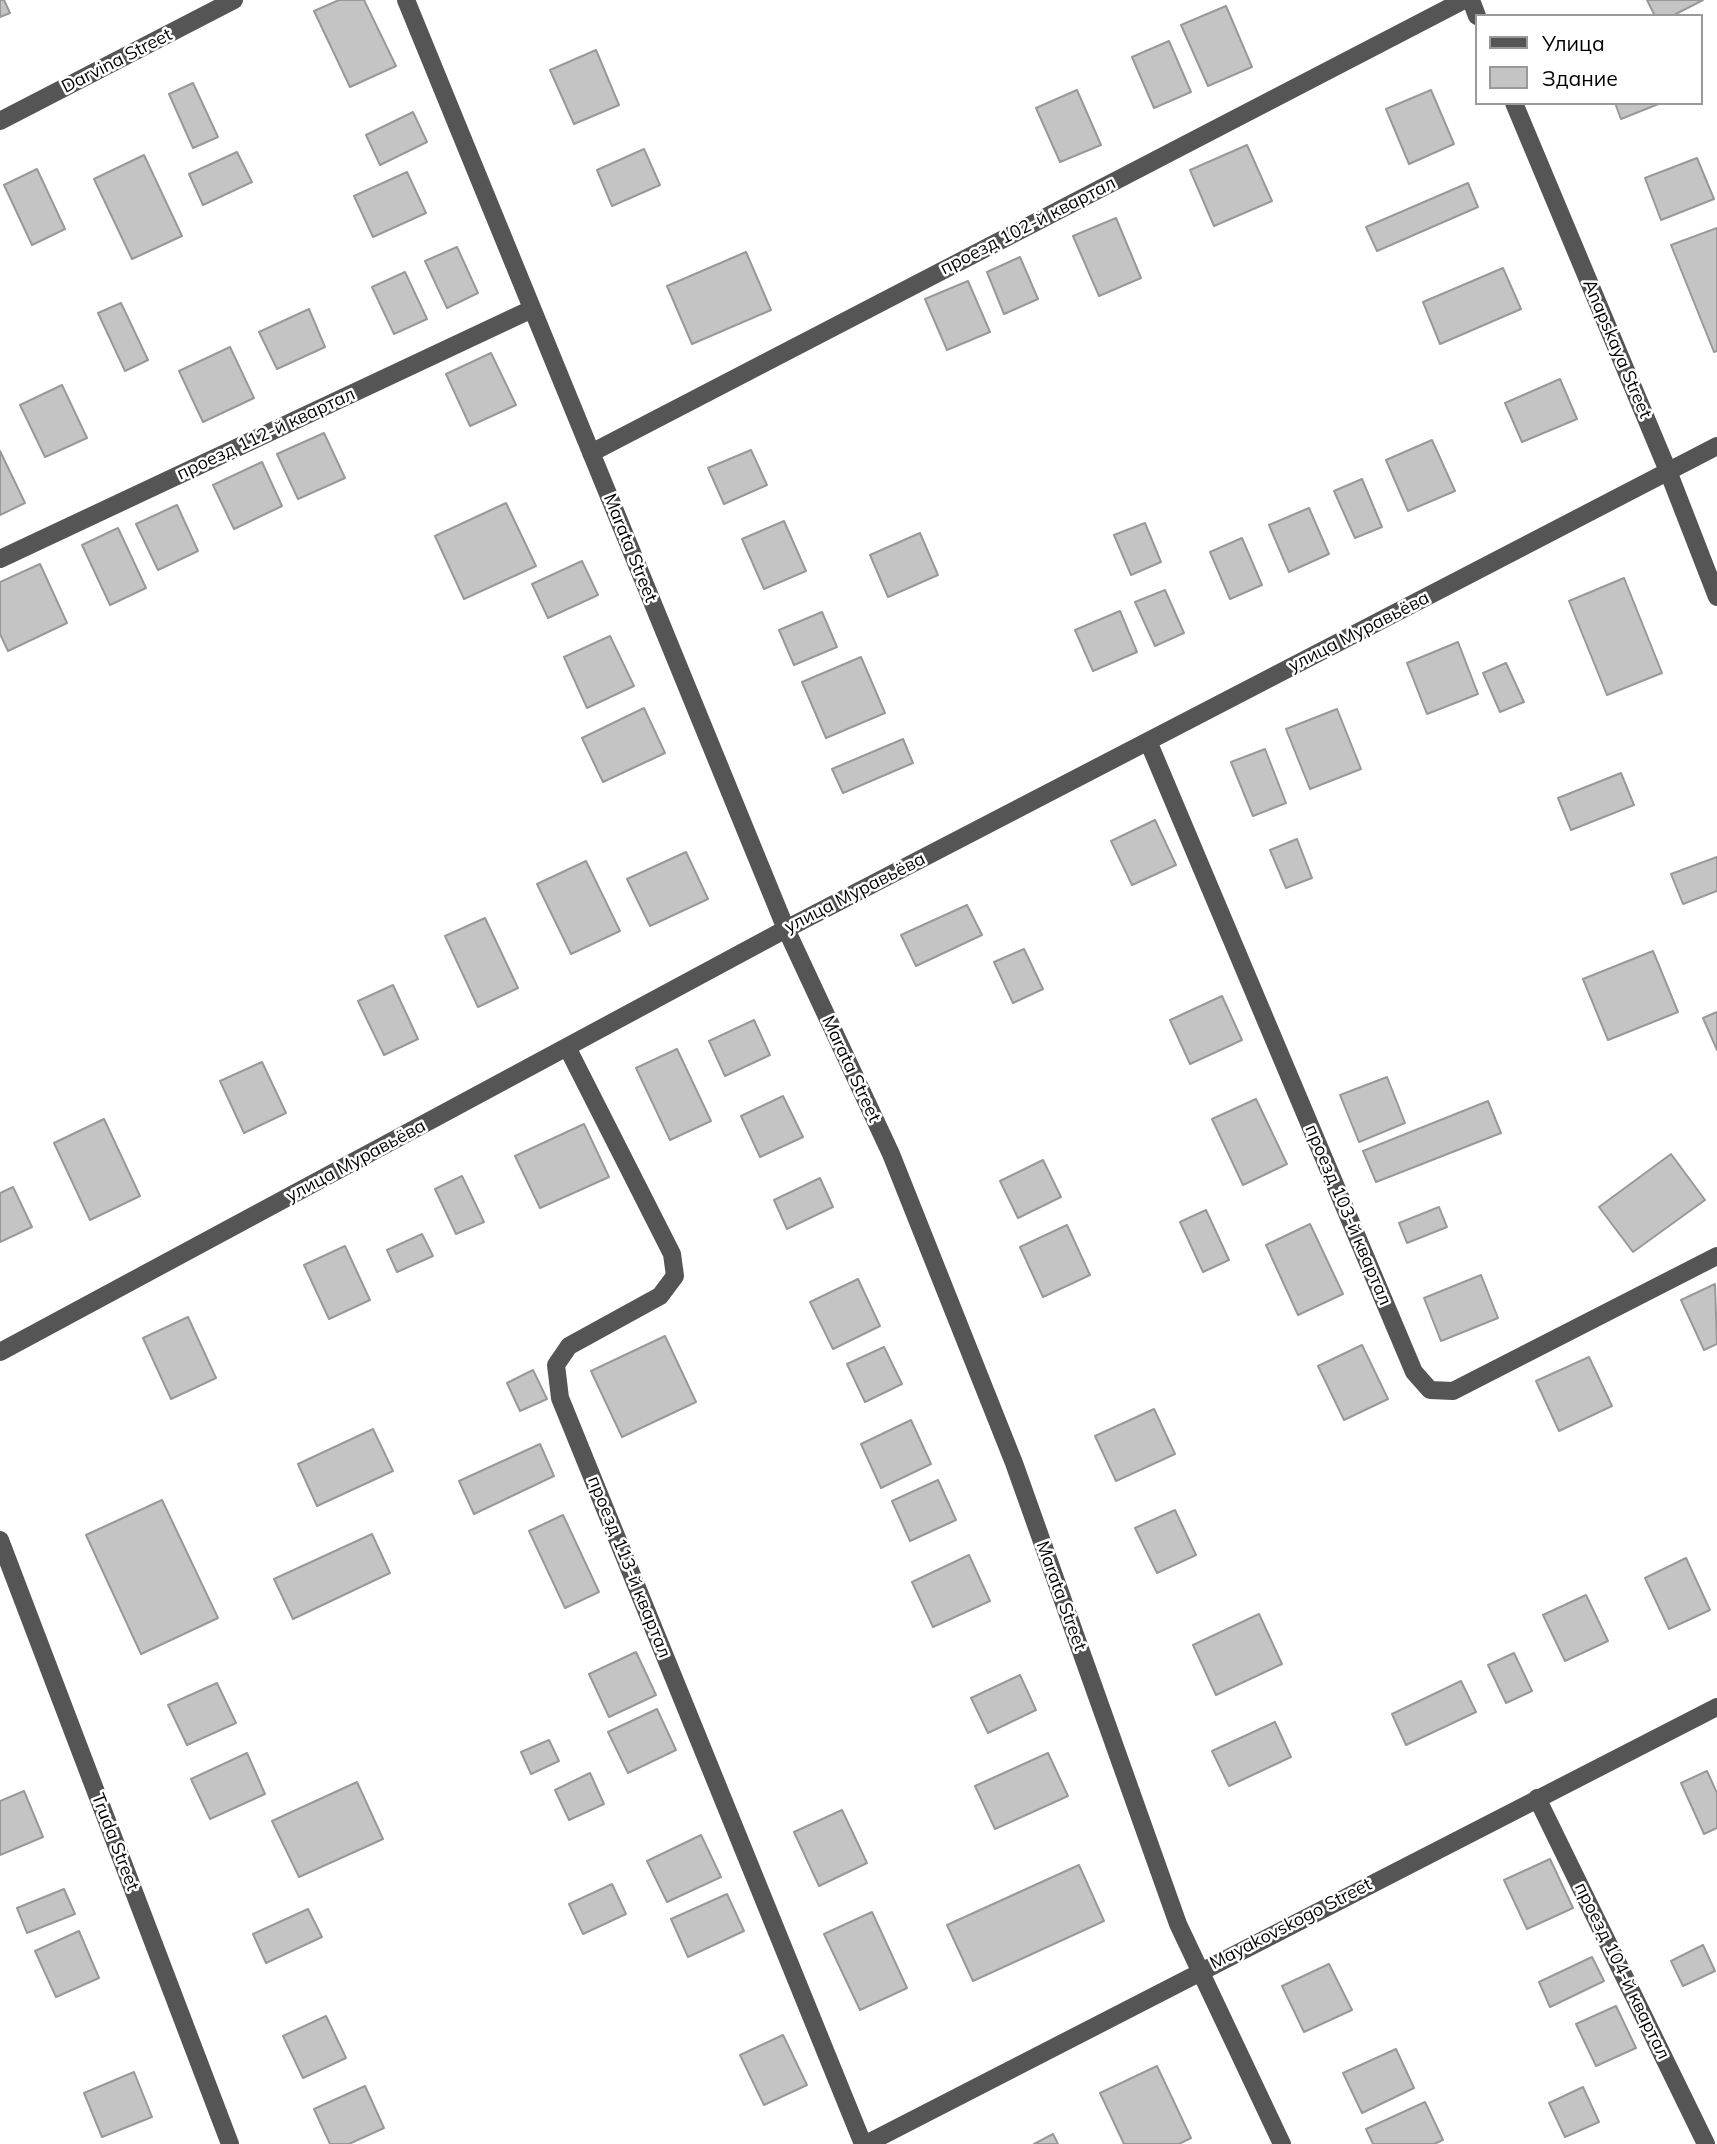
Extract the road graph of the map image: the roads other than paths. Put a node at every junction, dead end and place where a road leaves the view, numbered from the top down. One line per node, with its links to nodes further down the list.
1 (234, 0): 5 (street, Darvina Street)
2 (406, 0): 6 (street, Marata Street)
3 (1464, 0): 8 (street, проезд 102-й квартал)
4 (1515, 105): 9 (street, Anapskaya Street)
5 (0, 121)
6 (532, 309): 8 (street, Marata Street); 10 (street, проезд 112-й квартал)
7 (1717, 446): 9 (street, улица Муравьёва)
8 (591, 453): 13 (street, Marata Street)
9 (1668, 471): 11 (street, Anapskaya Street); 12 (street, улица Муравьёва)
10 (0, 559)
11 (1717, 597)
12 (1148, 741): 13 (street, улица Муравьёва); 15 (street, проезд 103-й квартал)
13 (786, 929): 14 (street, улица Муравьёва); 20 (street, Marata Street)
14 (567, 1047): 16 (street, улица Муравьёва); 22 (street, проезд 113-й квартал)
15 (1717, 1256)
16 (0, 1352)
17 (0, 1540): 21 (street, Truda Street)
18 (1717, 1707): 19 (street, Mayakovskogo Street)
19 (1537, 1798): 20 (street, Mayakovskogo Street); 24 (street, проезд 104-й квартал)
20 (1200, 1970): 22 (street, Mayakovskogo Street); 23 (street, Marata Street)
21 (230, 2144)
22 (864, 2144)
23 (1282, 2144)
24 (1706, 2144)

